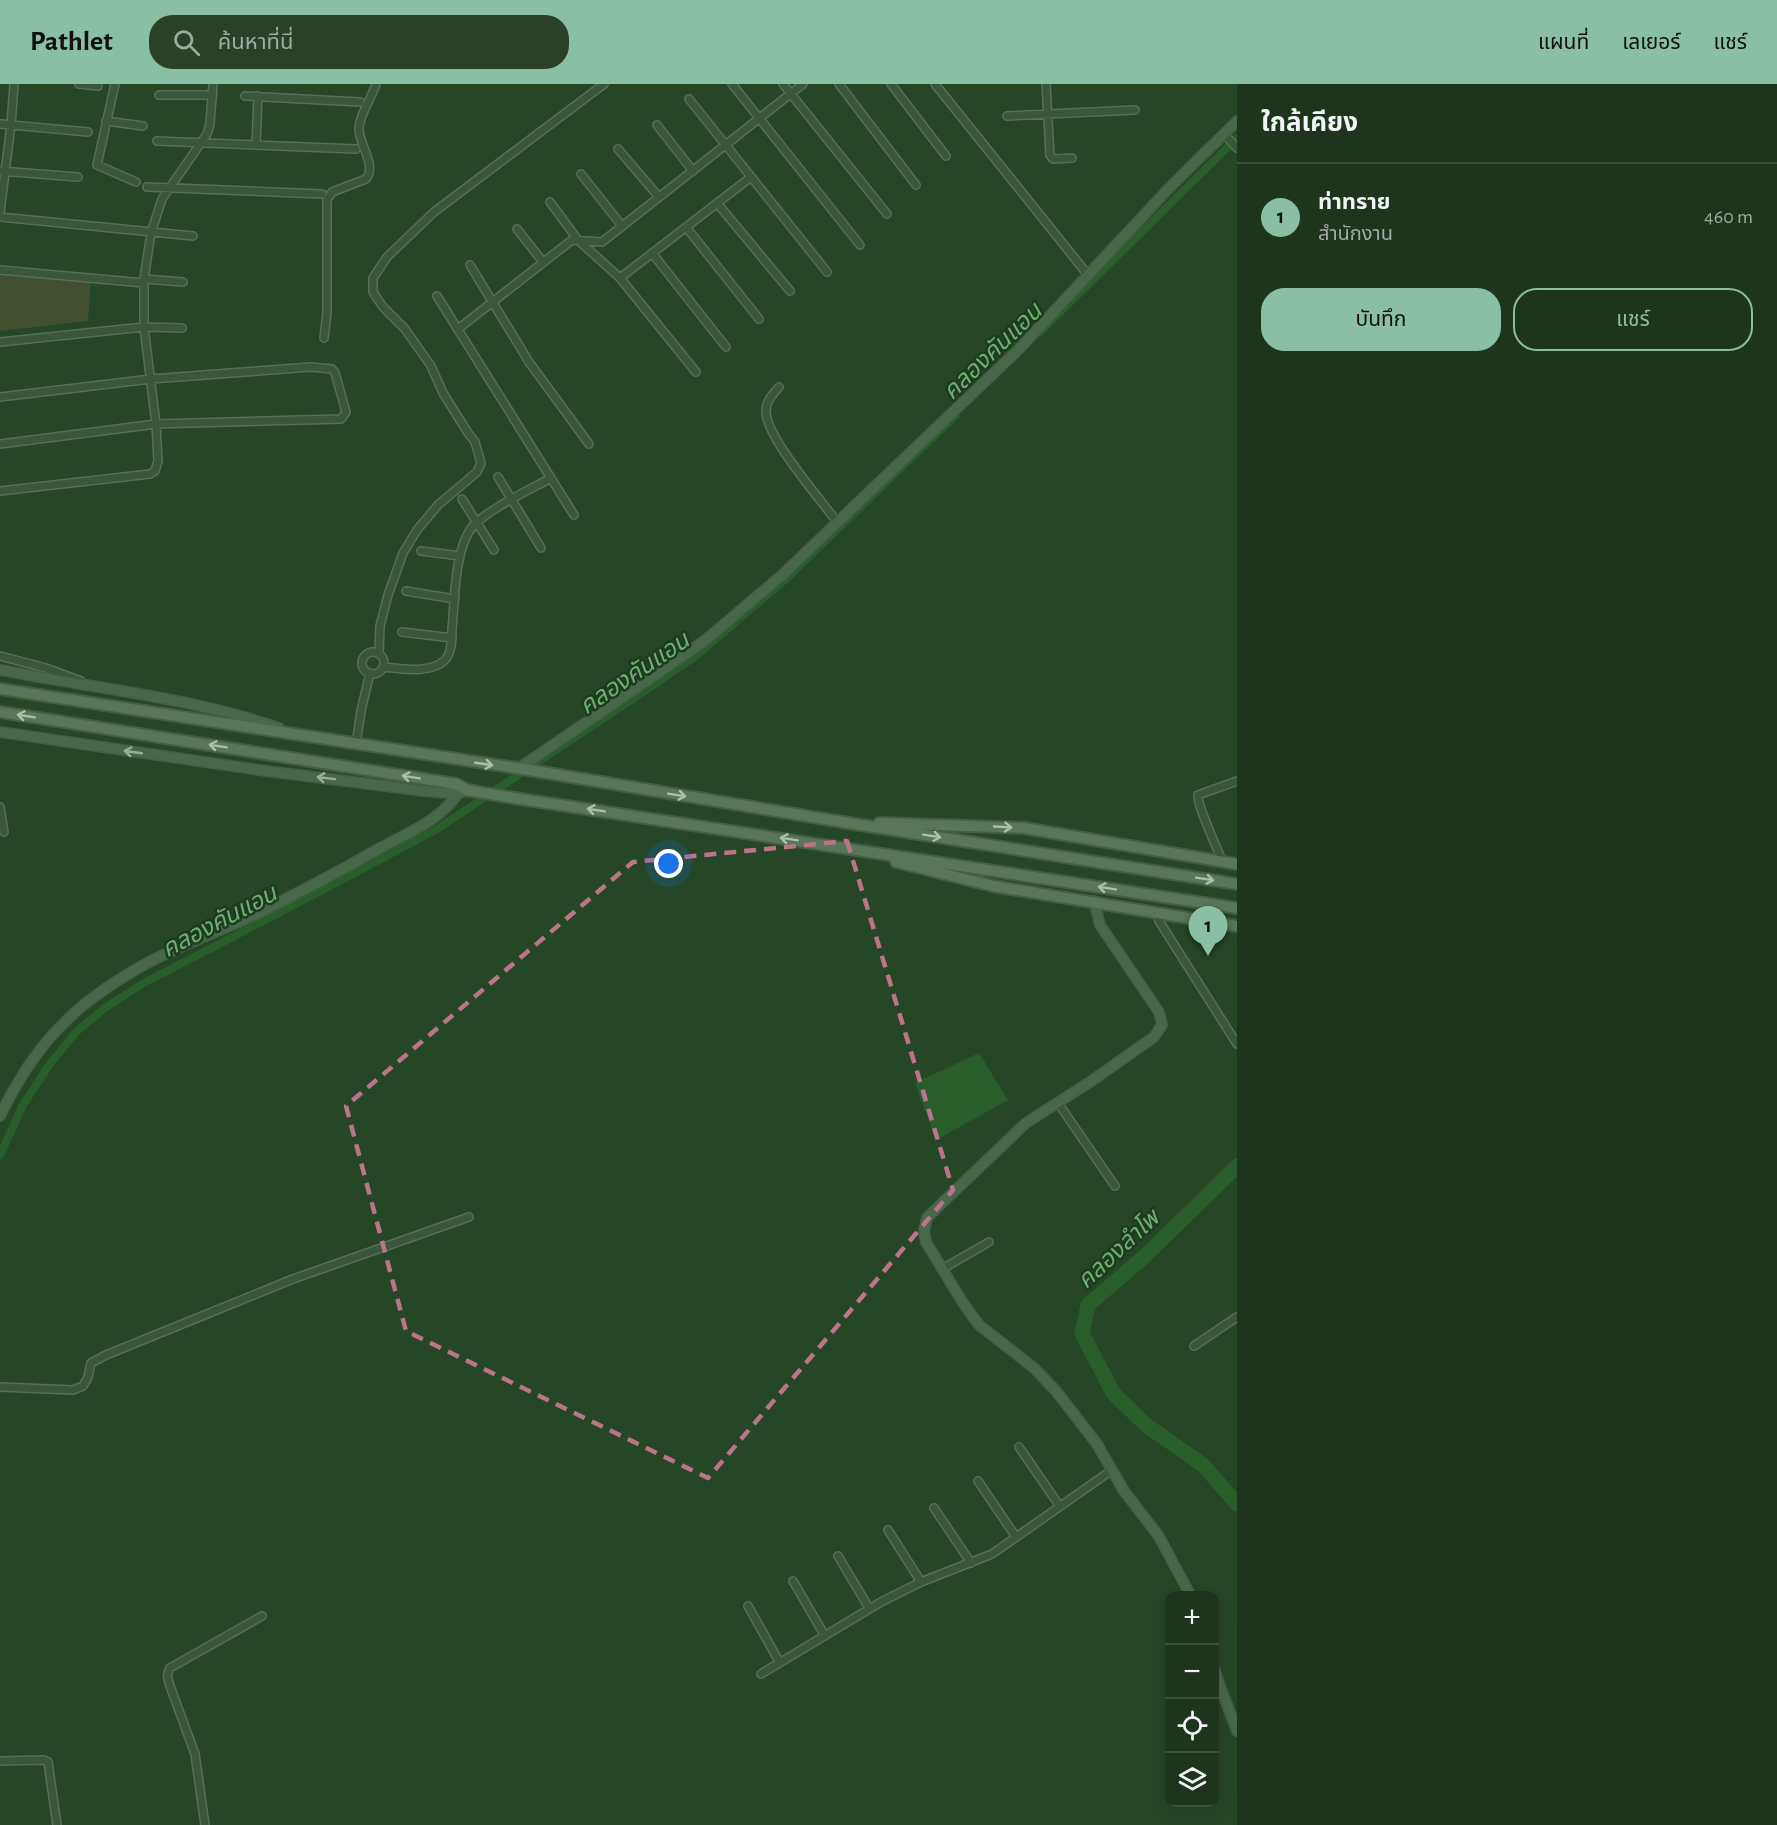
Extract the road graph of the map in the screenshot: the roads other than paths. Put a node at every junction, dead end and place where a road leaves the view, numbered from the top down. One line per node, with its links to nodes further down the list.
1 (14, 84): 29 (street)
2 (79, 84): 14 (street)
3 (115, 84): 27 (street)
4 (213, 84): 17 (street)
5 (376, 84): 82 (street)
6 (603, 84): 108 (street)
7 (732, 84): 25 (street)
8 (783, 84): 15 (street)
9 (803, 84): 15 (street)
10 (838, 84): 49 (street)
11 (891, 84): 41 (street)
12 (935, 84): 71 (street)
13 (1046, 84): 23 (street)
14 (98, 86)
15 (791, 94): 25 (street); 57 (street)
16 (159, 95): 17 (street)
17 (213, 95): 35 (street)
18 (245, 96): 19 (street)
19 (258, 96): 21 (street); 36 (street)
20 (689, 99): 37 (street)
21 (360, 102)
22 (1135, 110): 23 (street)
23 (1048, 113): 24 (street); 42 (street)
24 (1007, 116)
25 (759, 118): 37 (street); 65 (street)
26 (1237, 121): 33 (street)
27 (106, 122): 31 (street); 48 (street)
28 (0, 124): 29 (street)
29 (11, 125): 32 (street); 43 (street)
30 (657, 125): 44 (street)
31 (143, 126)
32 (88, 132)
33 (1227, 137): 38 (street); 71 (street)
34 (157, 141): 35 (street)
35 (202, 142): 36 (street); 51 (street)
36 (256, 144): 39 (street)
37 (725, 145): 44 (street); 47 (street)
38 (1237, 148)
39 (356, 149)
40 (618, 149): 53 (street)
41 (946, 156)
42 (1072, 158)
43 (3, 171): 46 (street); 56 (street)
44 (693, 171): 53 (street)
45 (581, 174): 59 (street)
46 (78, 177)
47 (751, 177): 55 (street); 70 (street)
48 (136, 182)
49 (916, 185)
50 (147, 187): 51 (street)
51 (169, 187): 52 (street); 62 (street)
52 (322, 194)
53 (659, 197): 59 (street)
54 (550, 202): 64 (street)
55 (717, 203): 60 (street); 75 (street)
56 (0, 212)
57 (887, 214)
58 (0, 217): 62 (street)
59 (622, 226): 64 (street)
60 (686, 227): 66 (street); 78 (street)
61 (517, 229): 67 (street)
62 (151, 232): 63 (street); 73 (street)
63 (193, 236)
64 (579, 240): 67 (street); 72 (street)
65 (860, 245)
66 (652, 253): 72 (street); 84 (street)
67 (543, 262): 77 (street)
68 (470, 265): 77 (street)
69 (0, 270): 73 (street)
70 (827, 272)
71 (1088, 275): 98 (street)
72 (620, 278): 85 (street)
73 (144, 281): 74 (street); 79 (street)
74 (183, 282)
75 (790, 291)
76 (437, 296): 81 (street)
77 (492, 302): 81 (street); 91 (street)
78 (759, 320)
79 (144, 327): 80 (street); 83 (street); 86 (street)
80 (182, 328)
81 (458, 329): 93 (street)
82 (324, 338)
83 (0, 342)
84 (726, 347)
85 (696, 372)
86 (151, 379): 88 (street); 89 (street); 89 (street)
87 (779, 387): 98 (street)
88 (0, 397)
89 (156, 424): 90 (street); 94 (street)
90 (0, 444)
91 (589, 444)
92 (498, 477): 96 (street)
93 (551, 478): 96 (street); 97 (street)
94 (0, 491)
95 (462, 499): 99 (street)
96 (512, 500): 99 (street); 100 (street)
97 (574, 515)
98 (837, 522): 119 (street)
99 (477, 523): 101 (street); 103 (street)
100 (541, 548)
101 (494, 550)
102 (421, 551): 103 (street)
103 (460, 556): 105 (street)
104 (406, 591): 105 (street)
105 (455, 599): 107 (street)
106 (402, 632): 107 (street)
107 (452, 638): 110 (street)
108 (380, 654): 110 (street); 112 (street)
109 (0, 656): 113 (street)
110 (383, 667): 112 (street)
111 (0, 670): 113 (street)
112 (370, 673): 118 (street)
113 (90, 685): 117 (street)
114 (0, 689): 117 (main road)
115 (0, 712): 121 (main road, one-way to 115)
116 (0, 734): 121 (street, one-way to 116)
117 (301, 736): 118 (main road)
118 (356, 744): 119 (main road, one-way to 119)
119 (521, 769): 123 (main road, one-way to 123)
120 (1237, 781): 128 (street)
121 (466, 790): 126 (main road, one-way to 121); 139 (street)
122 (0, 807): 125 (street)
123 (861, 825): 124 (main road, one-way to 124); 127 (main road, one-way to 127)
124 (1040, 831): 127 (main road); 128 (main road)
125 (4, 832)
126 (828, 845): 130 (main road); 132 (main road)
127 (1041, 852): 131 (main road, one-way to 131)
128 (1222, 861): 129 (main road)
129 (1237, 864)
130 (1017, 874): 132 (main road); 134 (main road, one-way to 130)
131 (1237, 884)
132 (1015, 889): 133 (main road)
133 (1094, 901): 135 (main road); 138 (street)
134 (1237, 908)
135 (1159, 913): 136 (main road); 137 (street)
136 (1237, 926)
137 (1237, 1044)
138 (1058, 1103): 140 (street); 143 (street)
139 (0, 1116)
140 (1115, 1186)
141 (470, 1217): 146 (street)
142 (989, 1242): 143 (street)
143 (942, 1269): 148 (street)
144 (1237, 1317): 145 (street)
145 (1194, 1346)
146 (0, 1387)
147 (1019, 1446): 150 (street)
148 (1112, 1470): 150 (street); 158 (street)
149 (978, 1481): 153 (street)
150 (1059, 1505): 153 (street)
151 (934, 1508): 155 (street)
152 (888, 1530): 157 (street)
153 (1016, 1537): 155 (street)
154 (838, 1556): 160 (street)
155 (971, 1563): 157 (street)
156 (793, 1581): 162 (street)
157 (921, 1582): 160 (street)
158 (1188, 1591)
159 (748, 1606): 163 (street)
160 (869, 1608): 162 (street)
161 (262, 1616): 169 (street)
162 (825, 1636): 163 (street)
163 (780, 1663): 164 (street)
164 (761, 1674)
165 (1219, 1682): 166 (street)
166 (1237, 1731)
167 (0, 1761): 168 (street)
168 (57, 1825)
169 (205, 1825)

